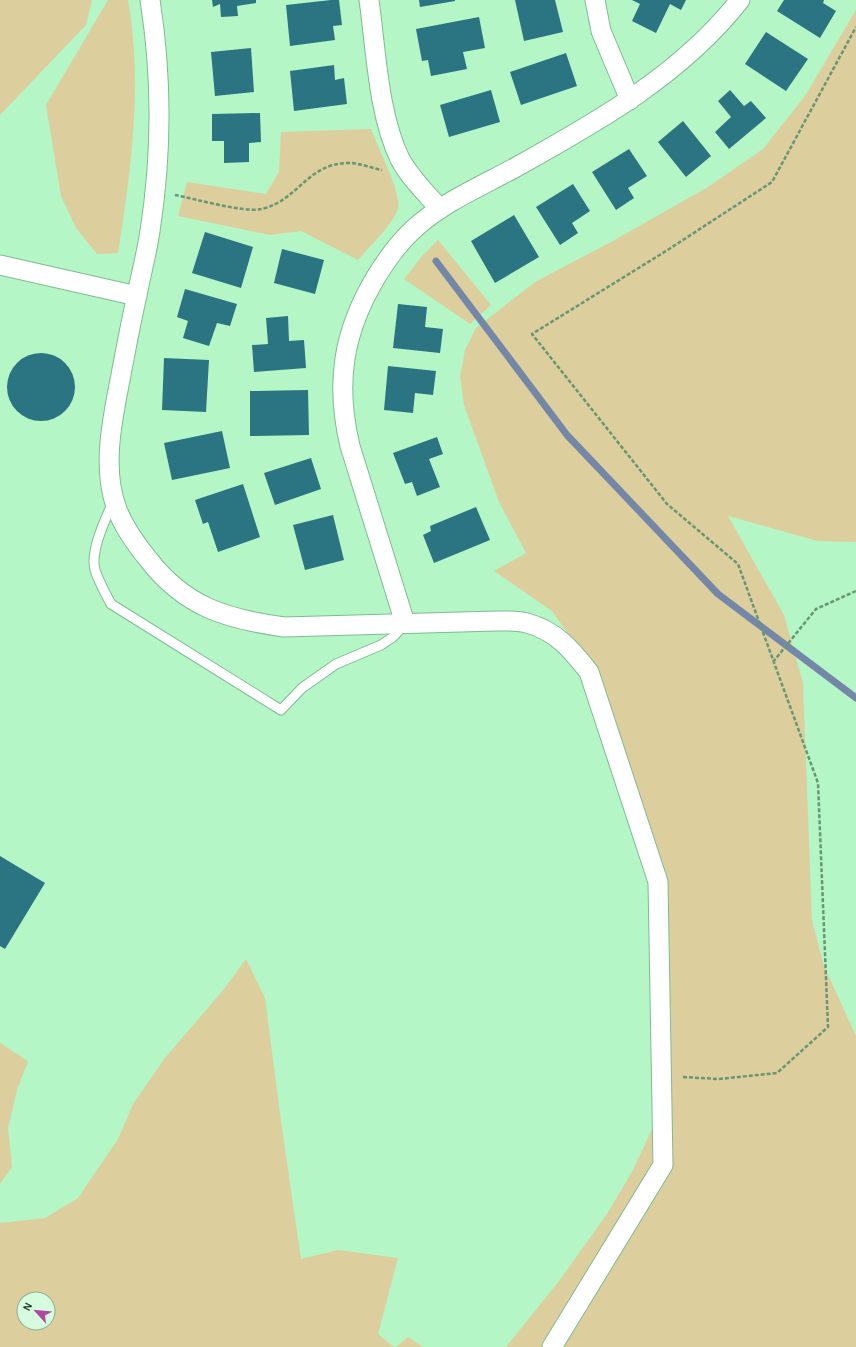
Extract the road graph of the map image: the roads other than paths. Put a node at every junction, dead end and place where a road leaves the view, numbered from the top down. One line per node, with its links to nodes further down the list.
1 (150, 0): 8 (street)
2 (369, 0): 6 (street)
3 (595, 0): 5 (street)
4 (740, 0): 5 (street)
5 (630, 100): 6 (street)
6 (440, 209): 10 (street)
7 (0, 265): 8 (street)
8 (136, 296): 9 (street)
9 (115, 499): 10 (street); 10 (lane)
10 (405, 623): 11 (street)
11 (552, 1347)

